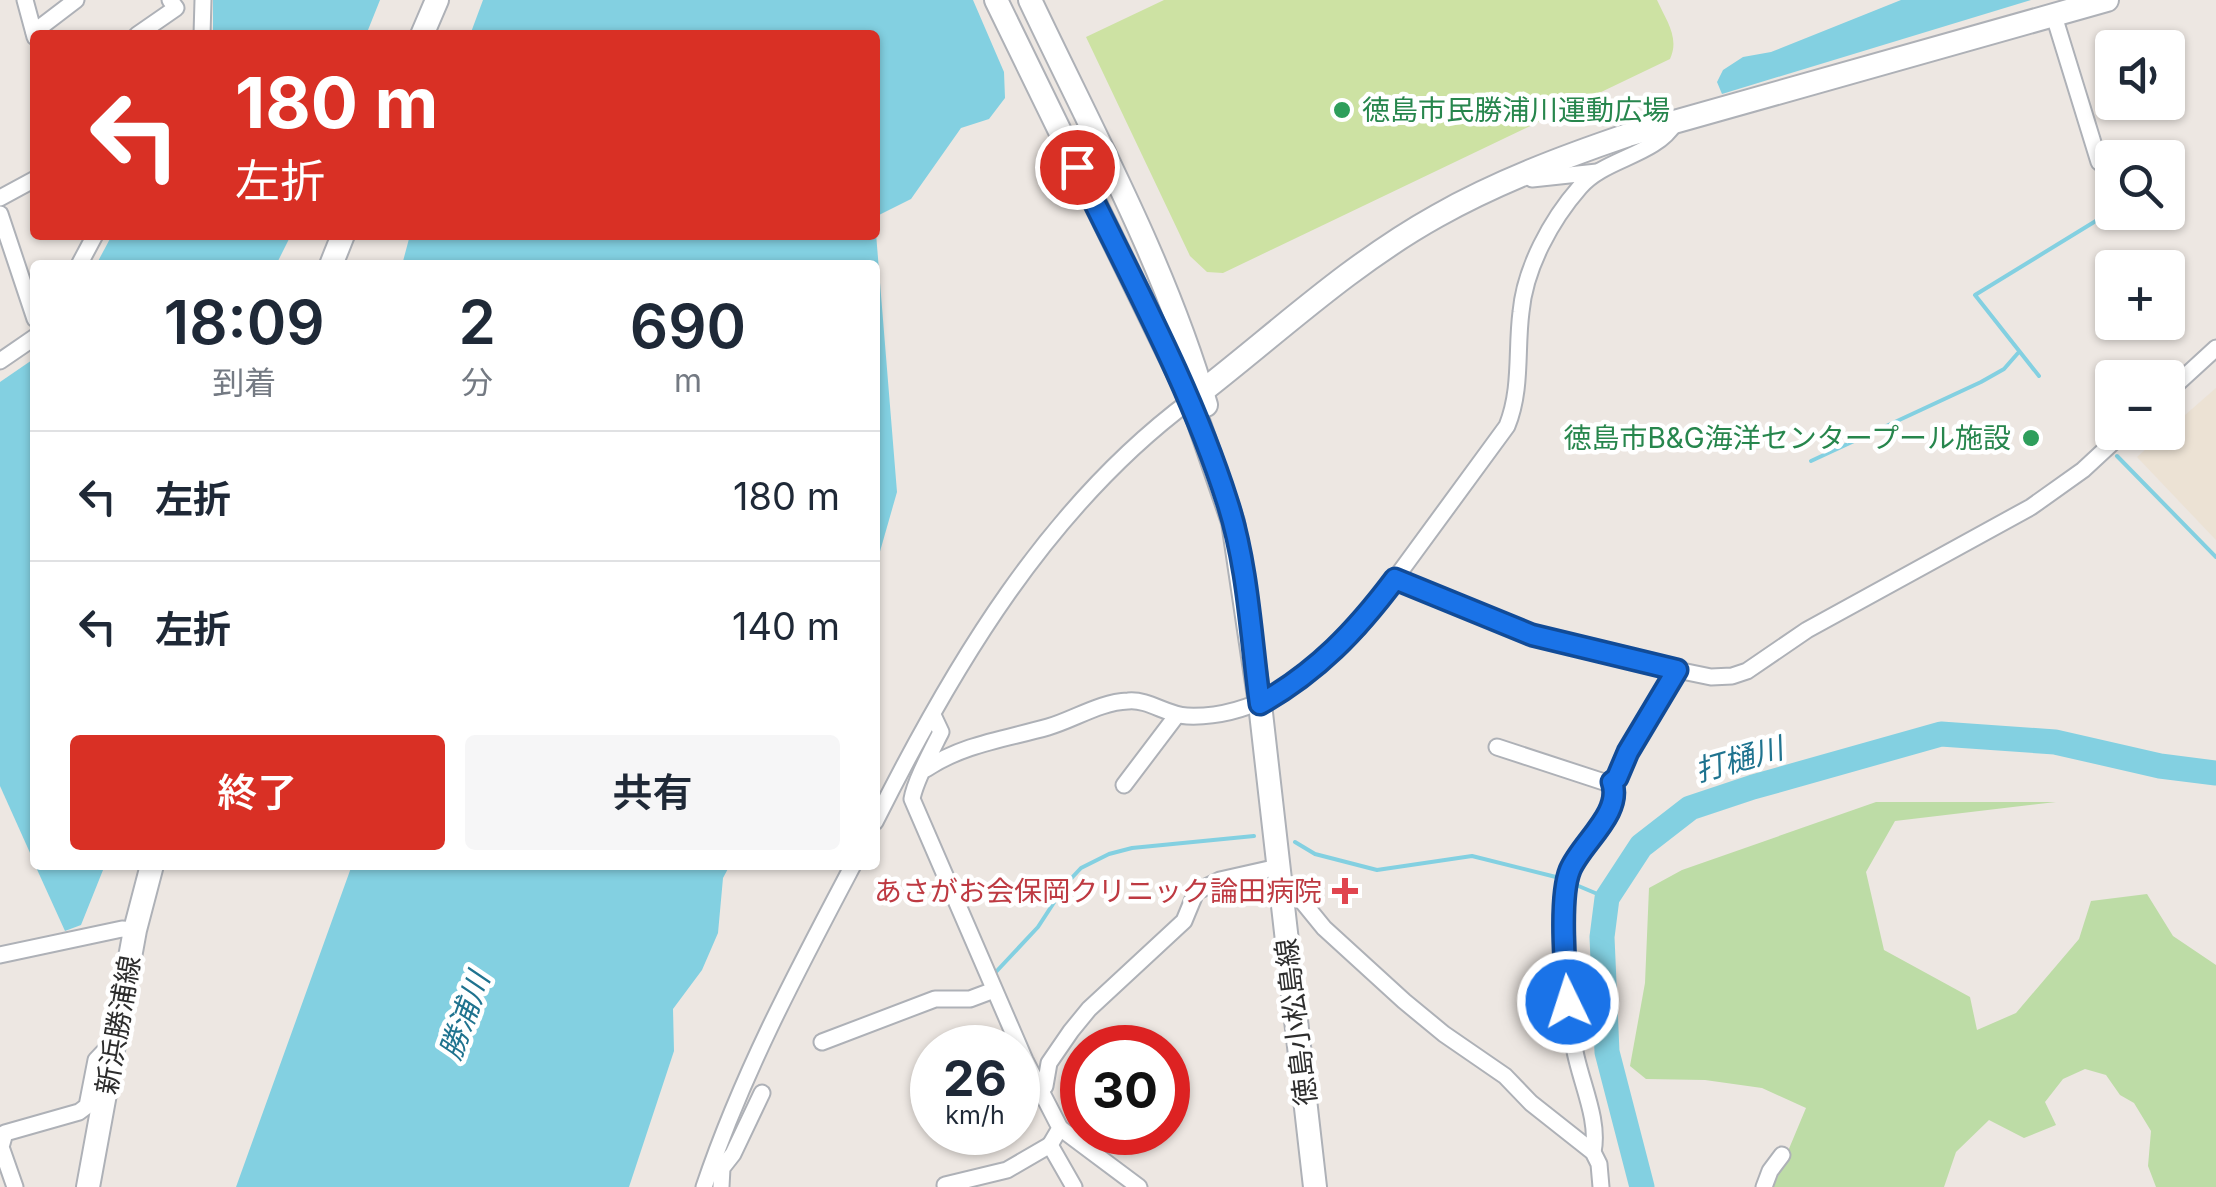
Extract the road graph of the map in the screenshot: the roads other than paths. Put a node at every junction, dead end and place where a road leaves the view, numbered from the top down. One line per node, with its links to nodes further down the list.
1 (24, 0): 10 (street)
2 (76, 0): 11 (street)
3 (170, 0): 12 (street)
4 (202, 0): 13 (street)
5 (437, 0): 14 (main road)
6 (996, 0): 28 (main road, 徳島小松島線)
7 (1030, 0): 28 (main road, 徳島小松島線)
8 (2106, 0): 9 (main road)
9 (2054, 16): 15 (main road); 16 (street)
10 (33, 30)
11 (40, 30)
12 (144, 30)
13 (202, 30)
14 (424, 30)
15 (1674, 124): 17 (street); 18 (main road)
16 (2095, 152)
17 (1598, 172): 18 (street); 32 (street)
18 (1511, 180): 30 (main road)
19 (30, 182): 20 (street)
20 (0, 198)
21 (0, 214): 22 (street)
22 (16, 268): 23 (street); 24 (street)
23 (0, 277)
24 (30, 306)
25 (30, 341): 27 (street)
26 (2216, 348): 29 (street)
27 (0, 361)
28 (1184, 364): 30 (main road, 徳島小松島線)
29 (2185, 376)
30 (1196, 396): 34 (main road, 徳島小松島線); 36 (street)
31 (2105, 450): 33 (street)
32 (1395, 579): 33 (street); 34 (street)
33 (1677, 670): 39 (street)
34 (1260, 704): 35 (street); 46 (main road, 徳島小松島線)
35 (1177, 715): 38 (street); 41 (street)
36 (933, 716): 38 (street); 42 (street)
37 (1497, 748): 39 (street)
38 (926, 769): 40 (street)
39 (1612, 782): 58 (street)
40 (914, 784): 42 (street); 49 (street)
41 (1124, 786)
42 (883, 806): 43 (street)
43 (880, 812)
44 (151, 870): 47 (main road, 新浜勝浦線)
45 (849, 870): 61 (street)
46 (1279, 874): 53 (street); 58 (street); 69 (main road, 徳島小松島線)
47 (135, 930): 48 (street); 51 (main road, 新浜勝浦線)
48 (0, 955)
49 (994, 990): 50 (street); 52 (street)
50 (1010, 1025)
51 (114, 1041): 63 (street); 64 (main road, 新浜勝浦線)
52 (822, 1042)
53 (1040, 1088)
54 (762, 1093): 61 (street)
55 (1040, 1093): 56 (street)
56 (1060, 1128): 57 (street)
57 (1050, 1145): 62 (street); 67 (street)
58 (1593, 1152): 70 (street)
59 (1096, 1155): 68 (street)
60 (1782, 1155): 71 (street)
61 (716, 1166): 65 (street); 66 (street)
62 (946, 1186)
63 (16, 1187)
64 (88, 1187)
65 (704, 1187)
66 (722, 1187)
67 (1074, 1187)
68 (1139, 1187)
69 (1315, 1187)
70 (1601, 1187)
71 (1764, 1187)

